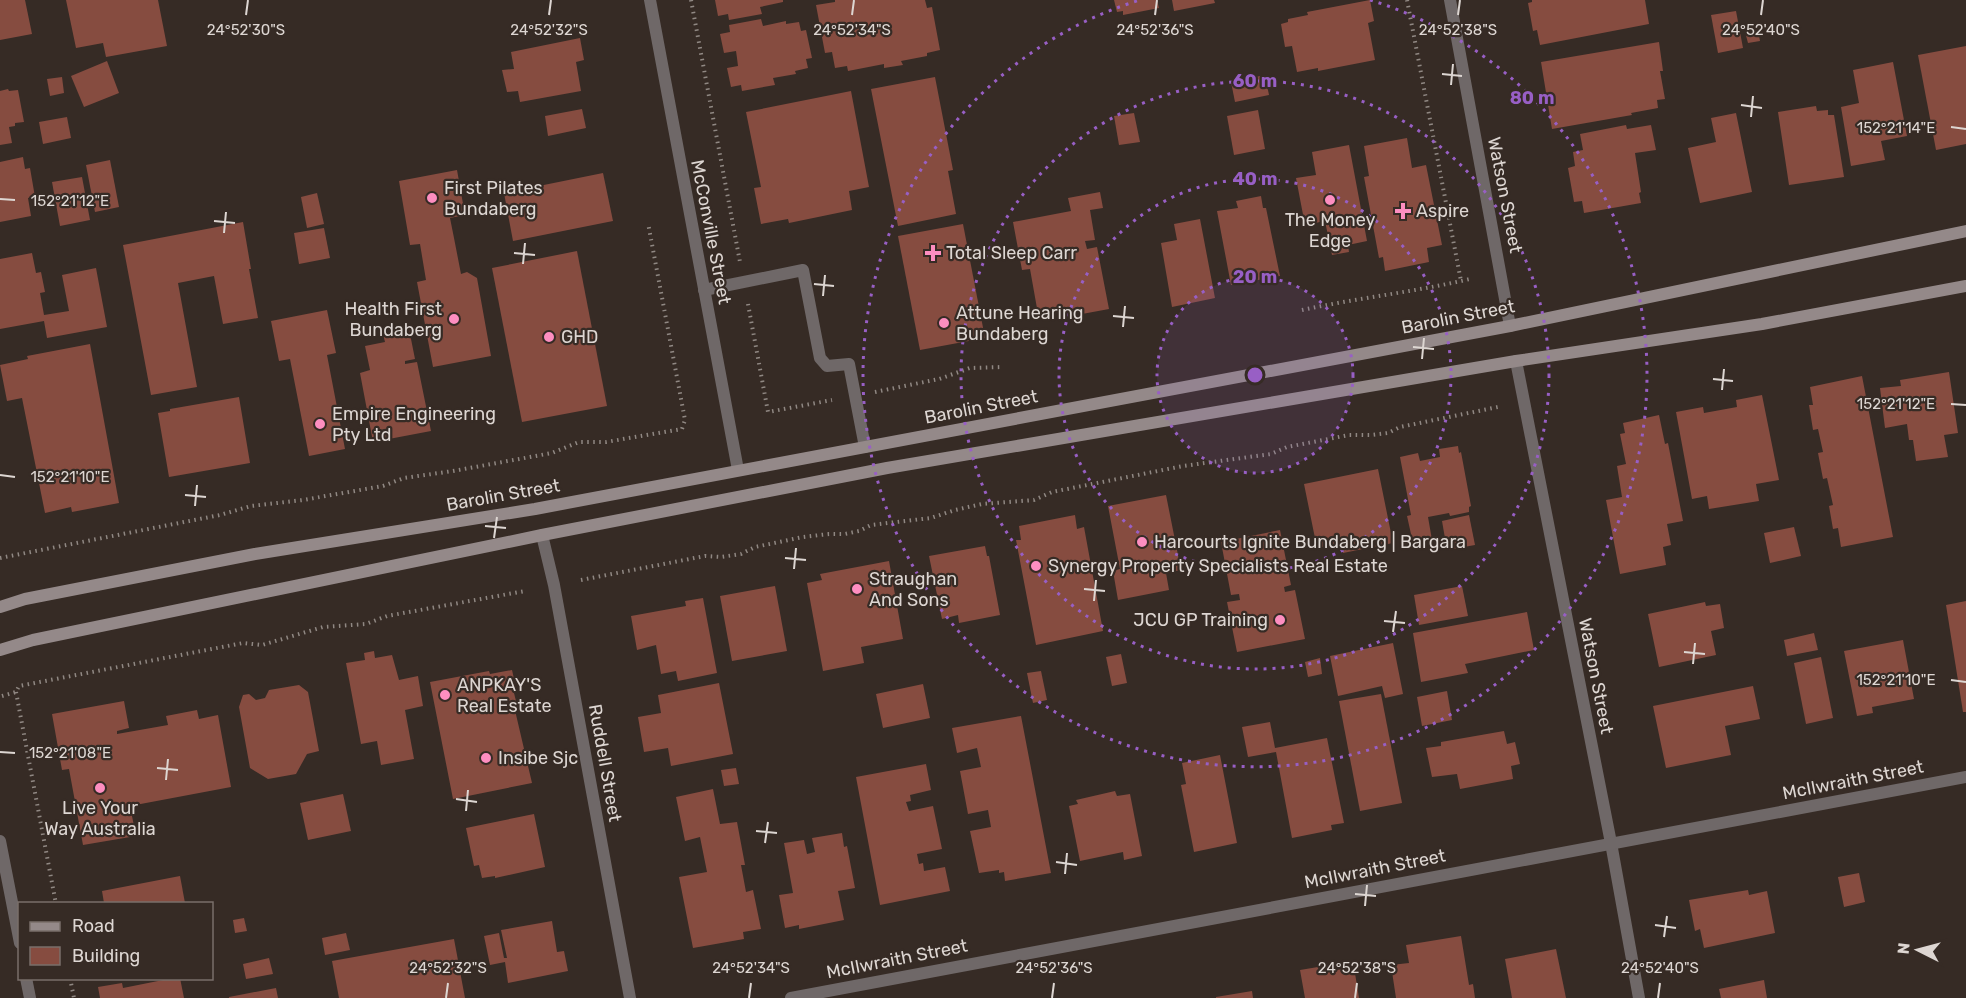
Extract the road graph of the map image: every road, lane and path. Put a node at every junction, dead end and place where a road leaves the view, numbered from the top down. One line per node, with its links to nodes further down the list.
1 (650, 0): 11 (street, McConville Street)
2 (691, 0): 9 (path)
3 (1407, 0): 8 (path)
4 (1450, 0): 13 (street, Watson Street)
5 (648, 223): 21 (path)
6 (1966, 231): 13 (main road, Barolin Street)
7 (1470, 279): 8 (path)
8 (1461, 281): 12 (path)
9 (744, 282): 11 (street); 16 (street); 16 (path)
10 (1966, 286): 14 (main road)
11 (704, 290): 19 (street, McConville Street)
12 (1302, 310)
13 (1510, 326): 18 (main road, Barolin Street)
14 (1516, 361): 20 (main road); 30 (street, Watson Street)
15 (1003, 368): 16 (path)
16 (855, 396): 18 (street)
17 (1498, 406): 22 (path)
18 (865, 447): 19 (main road, Barolin Street)
19 (738, 470): 24 (main road, Barolin Street)
20 (542, 535): 25 (main road); 37 (street, Ruddell Street)
21 (0, 558)
22 (581, 580)
23 (525, 591): 26 (path)
24 (0, 607)
25 (0, 650)
26 (16, 692): 27 (path); 31 (path)
27 (2, 696)
28 (1966, 777): 30 (street, McIlwraith Street)
29 (0, 841): 32 (street)
30 (1611, 843): 38 (street, McIlwraith Street); 39 (street, Watson Street)
31 (56, 902)
32 (18, 933)
33 (26, 980): 35 (street)
34 (70, 980): 36 (path)
35 (30, 998)
36 (74, 998)
37 (630, 998)
38 (791, 998)
39 (1639, 998)

